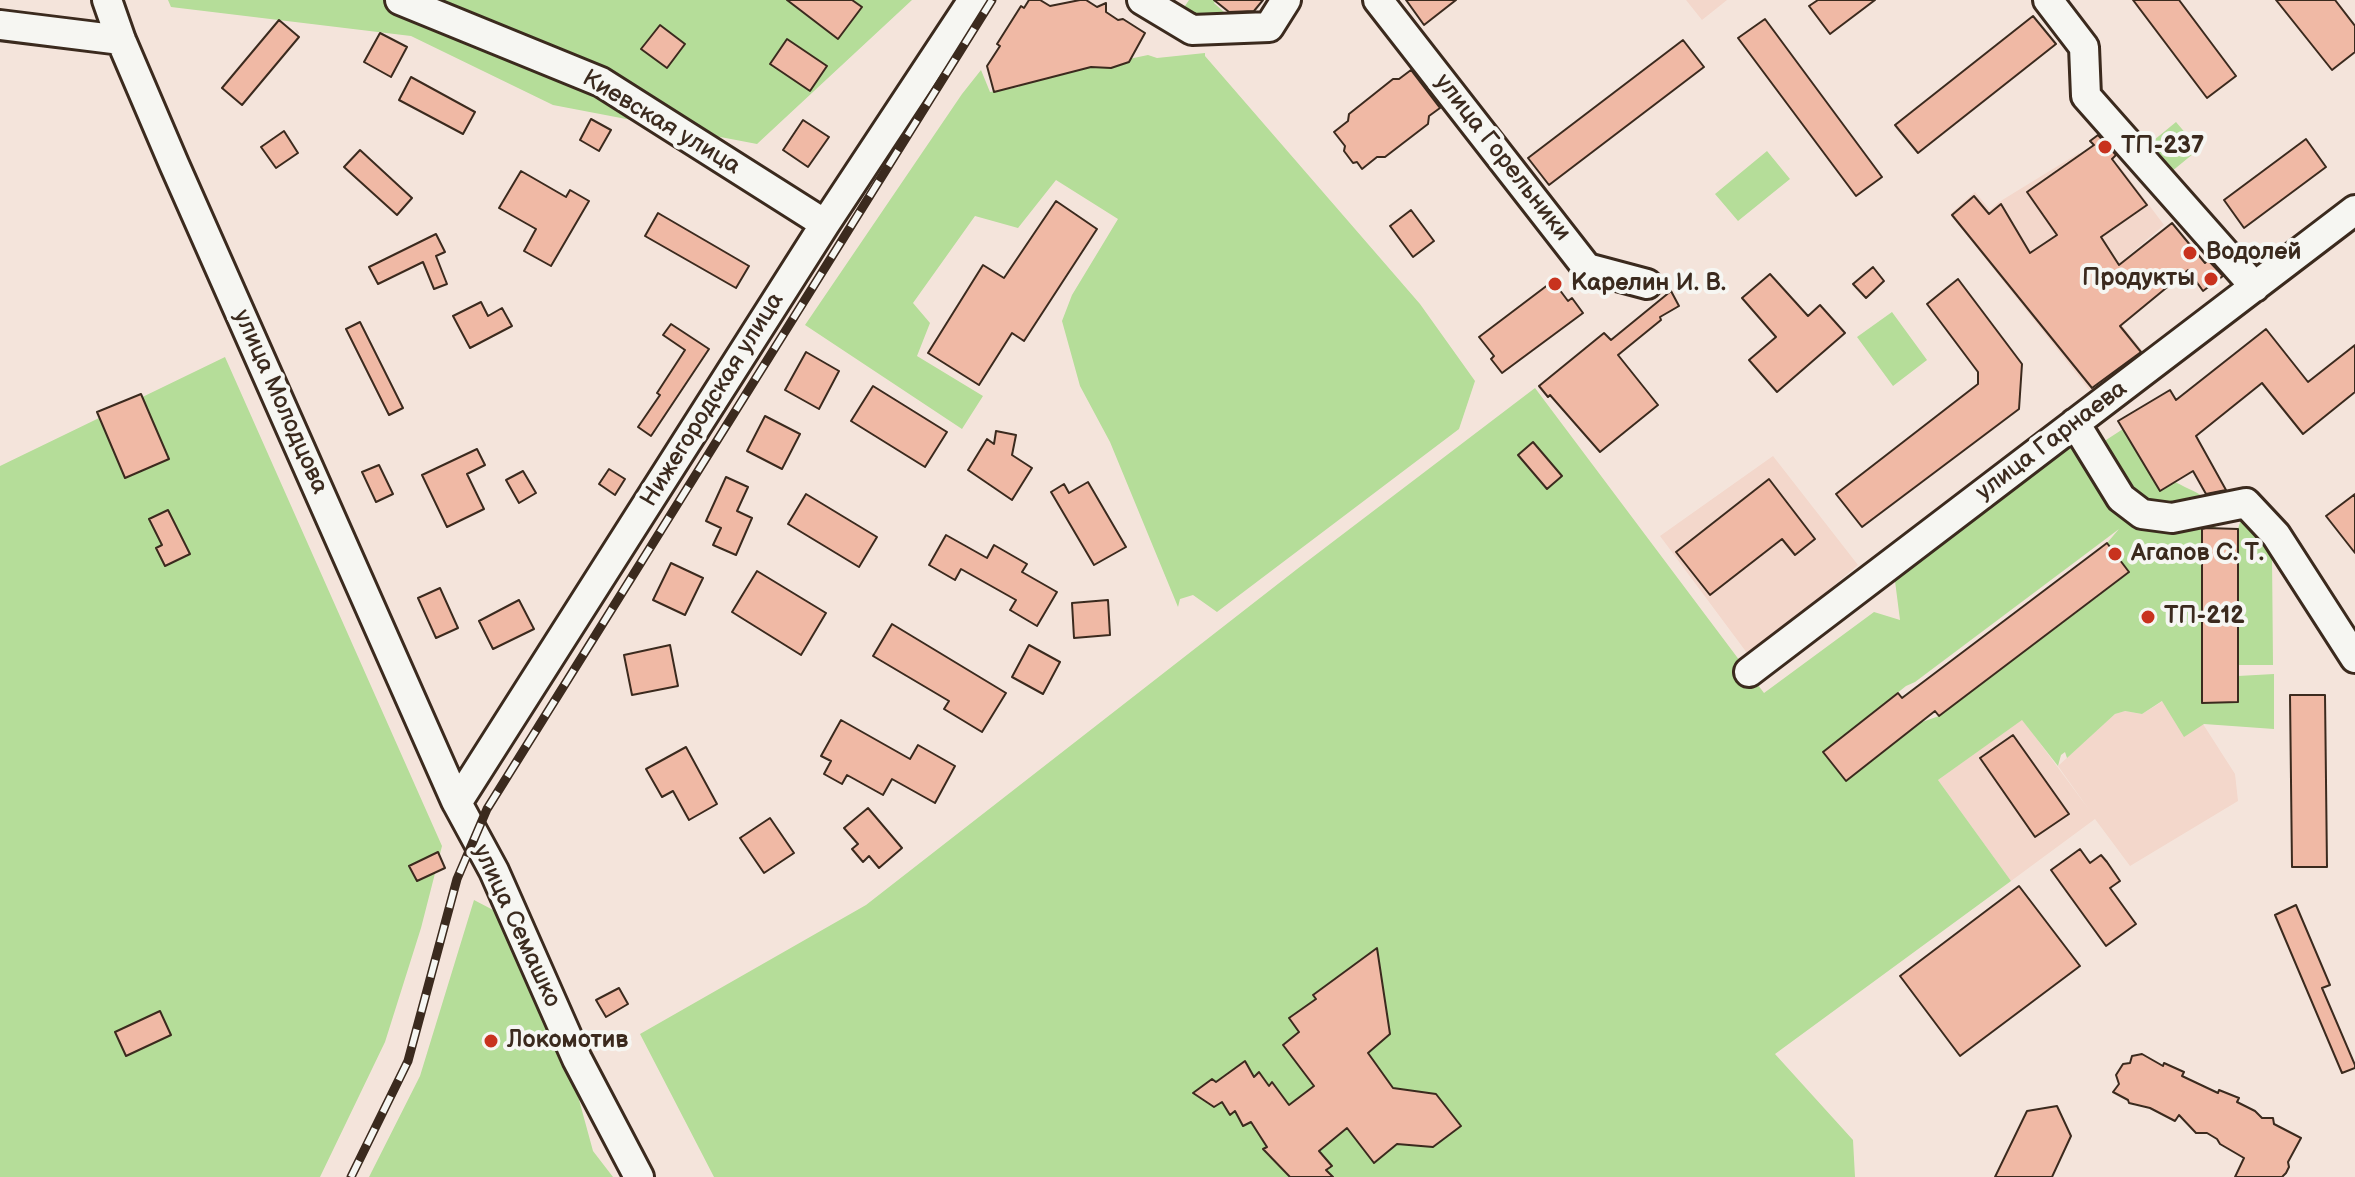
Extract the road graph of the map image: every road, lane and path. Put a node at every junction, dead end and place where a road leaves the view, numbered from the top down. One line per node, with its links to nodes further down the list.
1 (107, 0): 9 (street, улица Молодцова)
2 (400, 0): 11 (street, Киевская улица)
3 (973, 0): 11 (street, Нижегородская улица)
4 (1142, 0): 5 (street)
5 (1286, 0)
6 (1378, 0): 12 (street, улица Горельники)
7 (2048, 0): 13 (street)
8 (0, 25): 9 (street)
9 (121, 40): 17 (street, улица Молодцова)
10 (2355, 210): 13 (street, улица Гарнаева)
11 (825, 224): 17 (street, Нижегородская улица)
12 (1647, 284)
13 (2255, 287): 14 (street, улица Гарнаева)
14 (2075, 423): 15 (street); 16 (street, улица Гарнаева)
15 (2355, 658)
16 (1749, 672)
17 (457, 803): 18 (street, улица Семашко)
18 (639, 1177)

